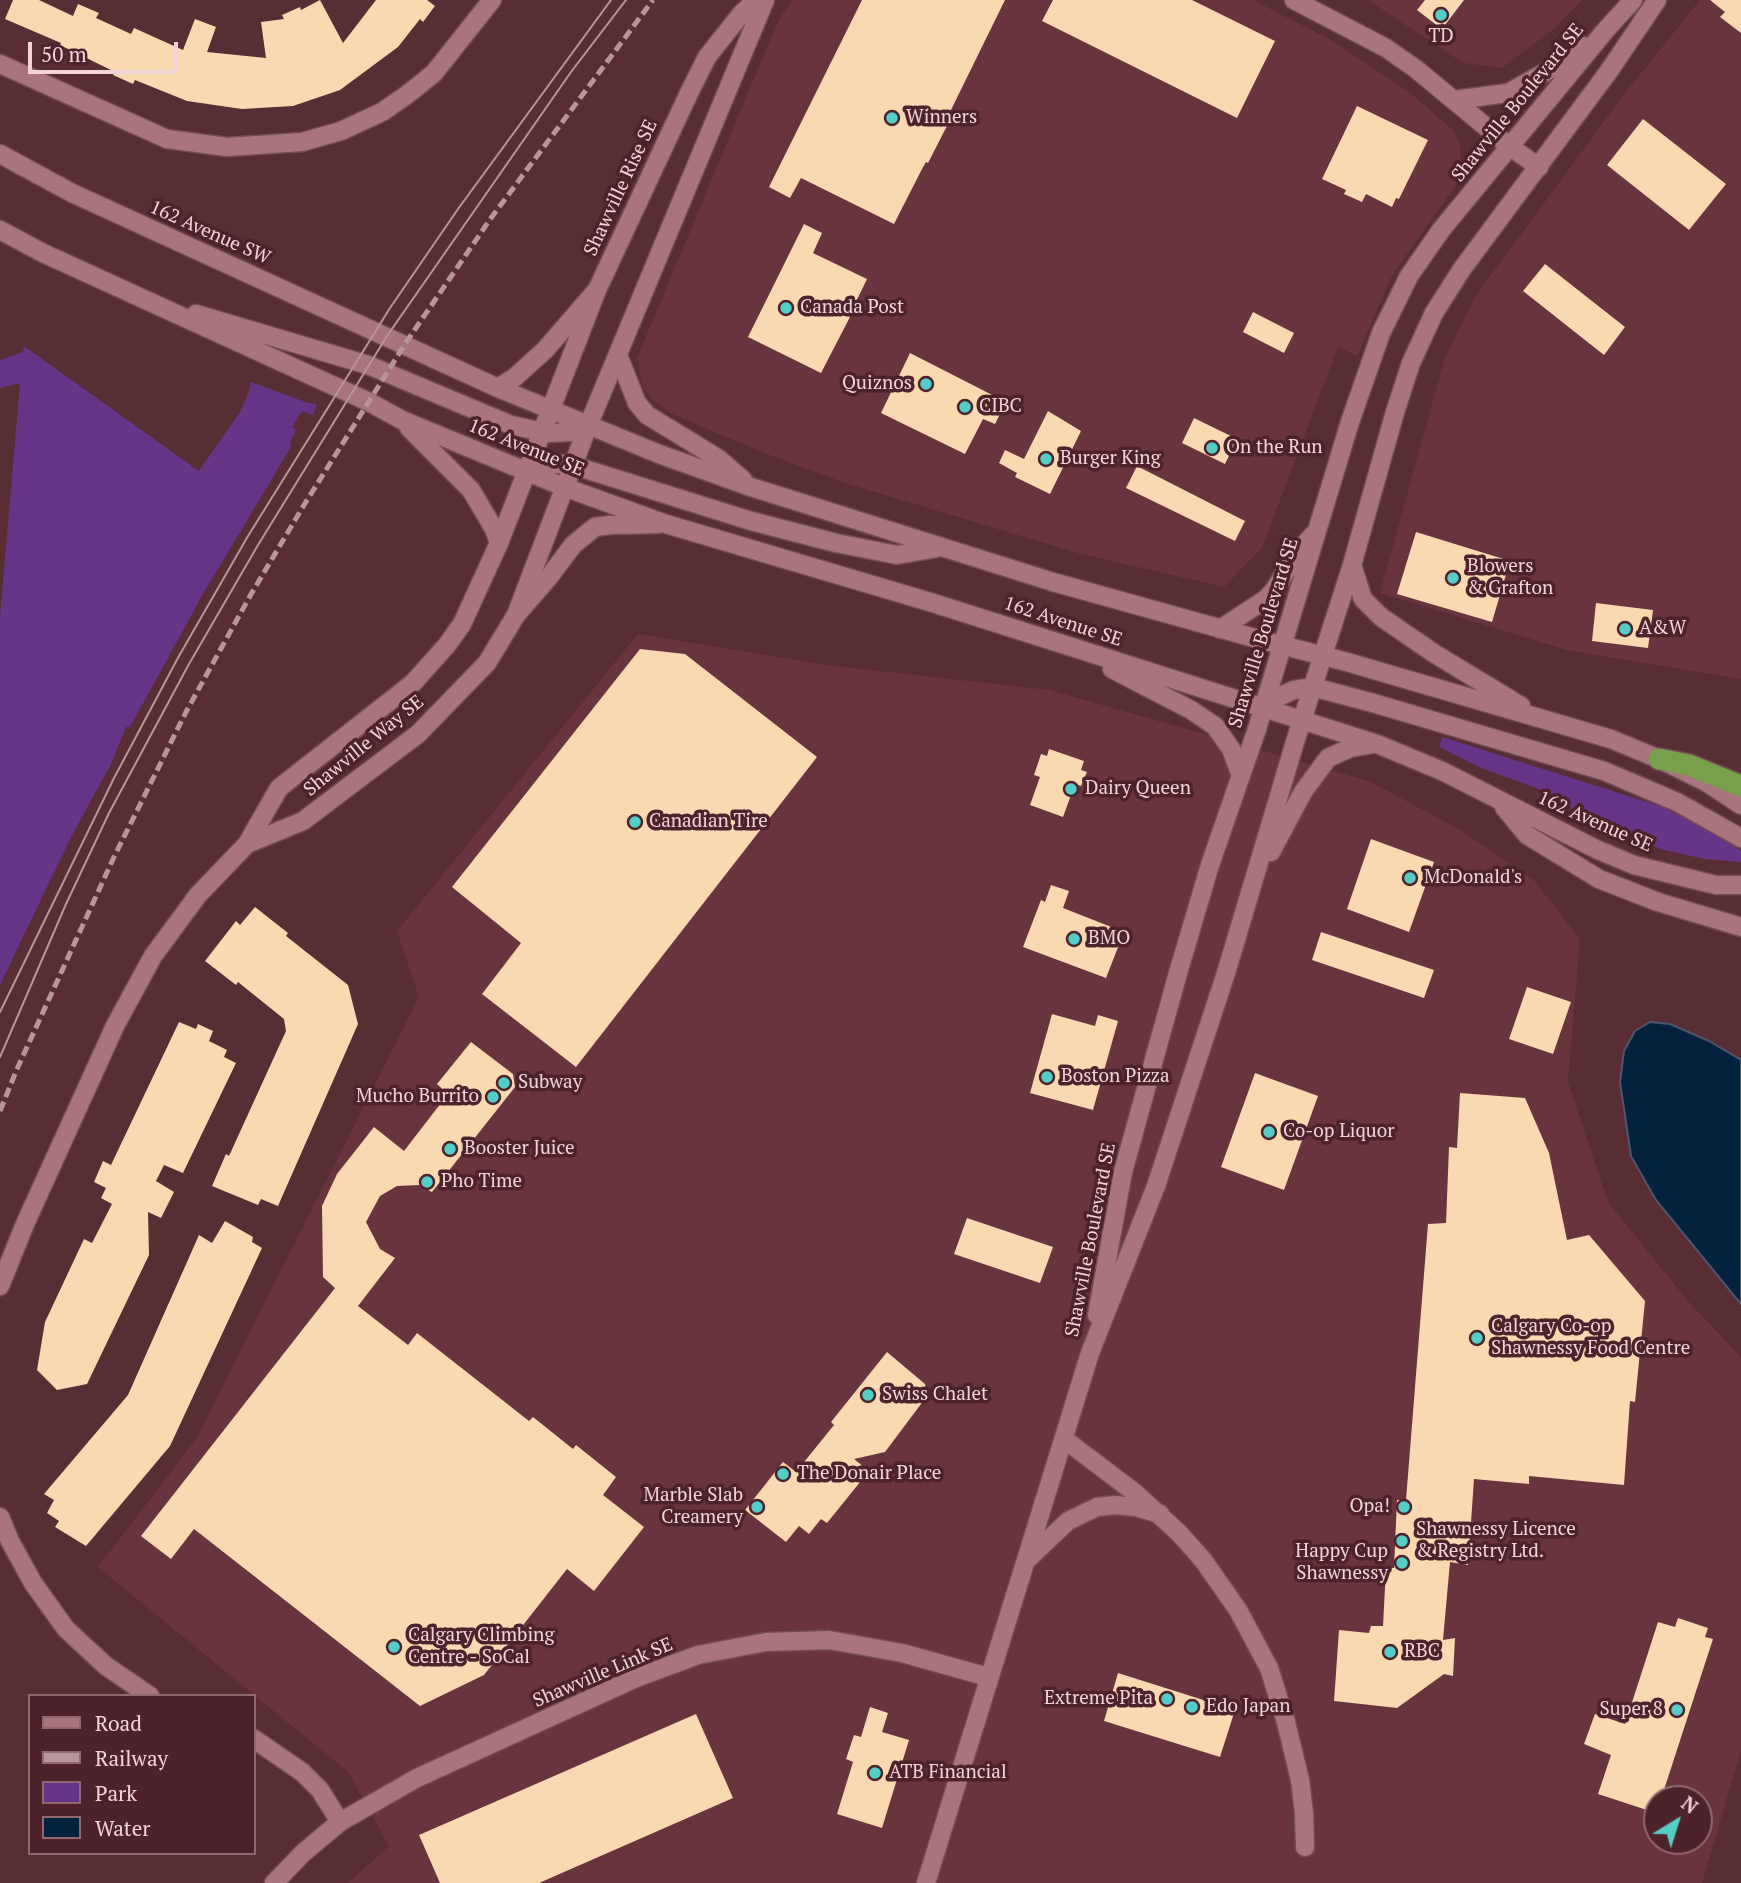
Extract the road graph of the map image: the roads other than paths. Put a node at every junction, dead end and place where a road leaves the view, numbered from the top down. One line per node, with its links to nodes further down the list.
1 (492, 0): 8 (street)
2 (757, 0): 14 (street, Shawville Rise SE)
3 (765, 0): 17 (street)
4 (1294, 0): 9 (street)
5 (1633, 0): 7 (street, Shawville Boulevard SE)
6 (1657, 0): 12 (street, Shawville Boulevard SE)
7 (1604, 32): 9 (street); 10 (street, Shawville Boulevard SE)
8 (0, 64)
9 (1454, 100): 10 (street)
10 (1509, 146): 12 (street); 28 (street, Shawville Boulevard SE)
11 (0, 154): 16 (street, 162 Avenue SW)
12 (1539, 167): 31 (street, Shawville Boulevard SE)
13 (0, 230): 15 (street)
14 (597, 290): 18 (street); 19 (street, Shawville Rise SE)
15 (138, 298): 20 (street, 162 Avenue SE); 22 (street)
16 (405, 344): 18 (street, 162 Avenue SE)
17 (618, 355): 21 (street); 26 (street)
18 (498, 388): 19 (street, 162 Avenue SE)
19 (551, 410): 21 (street, 162 Avenue SE); 22 (street, Shawville Way SE)
20 (402, 420): 24 (street, 162 Avenue SE); 29 (street)
21 (588, 426): 22 (street); 23 (street, Shawville Way SE); 26 (street, 162 Avenue SE)
22 (543, 432): 24 (street, Shawville Way SE)
23 (573, 465): 24 (street); 25 (street, Shawville Way SE); 30 (street)
24 (527, 472): 25 (street, 162 Avenue SE); 29 (street, Shawville Way SE)
25 (564, 487): 27 (street, 162 Avenue SE); 32 (street, Shawville Way SE)
26 (751, 487): 30 (street, 162 Avenue SE)
27 (666, 524): 32 (street); 34 (street, 162 Avenue SE)
28 (1317, 529): 33 (street); 35 (street, Shawville Boulevard SE)
29 (499, 543): 48 (street, Shawville Way SE)
30 (941, 548): 33 (street, 162 Avenue SE)
31 (1352, 565): 36 (street, Shawville Boulevard SE); 39 (street)
32 (516, 615): 48 (street, Shawville Way SE)
33 (1220, 629): 35 (street, 162 Avenue SE)
34 (1059, 642): 38 (street, 162 Avenue SE); 43 (street)
35 (1282, 646): 36 (street, 162 Avenue SE); 38 (street, Shawville Boulevard SE)
36 (1323, 656): 37 (street, Shawville Boulevard SE); 39 (street, 162 Avenue SE)
37 (1313, 687): 38 (street); 40 (street, Shawville Boulevard SE); 47 (street)
38 (1263, 708): 40 (street, 162 Avenue SE); 43 (street, Shawville Boulevard SE)
39 (1542, 719): 42 (street, 162 Avenue SE)
40 (1302, 721): 41 (street, 162 Avenue SE); 49 (street, Shawville Boulevard SE)
41 (1377, 744): 45 (street, 162 Avenue SE); 49 (street)
42 (1659, 759): 44 (highway); 46 (street, 162 Avenue SE)
43 (1240, 773): 53 (street, Shawville Boulevard SE)
44 (1741, 786)
45 (1499, 801): 50 (street, 162 Avenue SE); 51 (street)
46 (1741, 805)
47 (1741, 838)
48 (247, 844): 52 (street, Shawville Way SE)
49 (1254, 882): 53 (street, Shawville Boulevard SE)
50 (1741, 886)
51 (1741, 927)
52 (0, 1286)
53 (1090, 1353): 54 (street, Shawville Boulevard SE)
54 (1064, 1439): 55 (street); 57 (street, Shawville Boulevard SE)
55 (1160, 1514): 57 (street); 62 (street)
56 (0, 1517): 59 (street)
57 (1024, 1563): 58 (street, Shawville Boulevard SE)
58 (988, 1677): 61 (street, Shawville Link SE); 64 (street, Shawville Boulevard SE)
59 (147, 1694)
60 (256, 1739): 61 (street)
61 (340, 1822): 63 (street, Shawville Link SE)
62 (1305, 1847)
63 (274, 1883)
64 (926, 1883)

